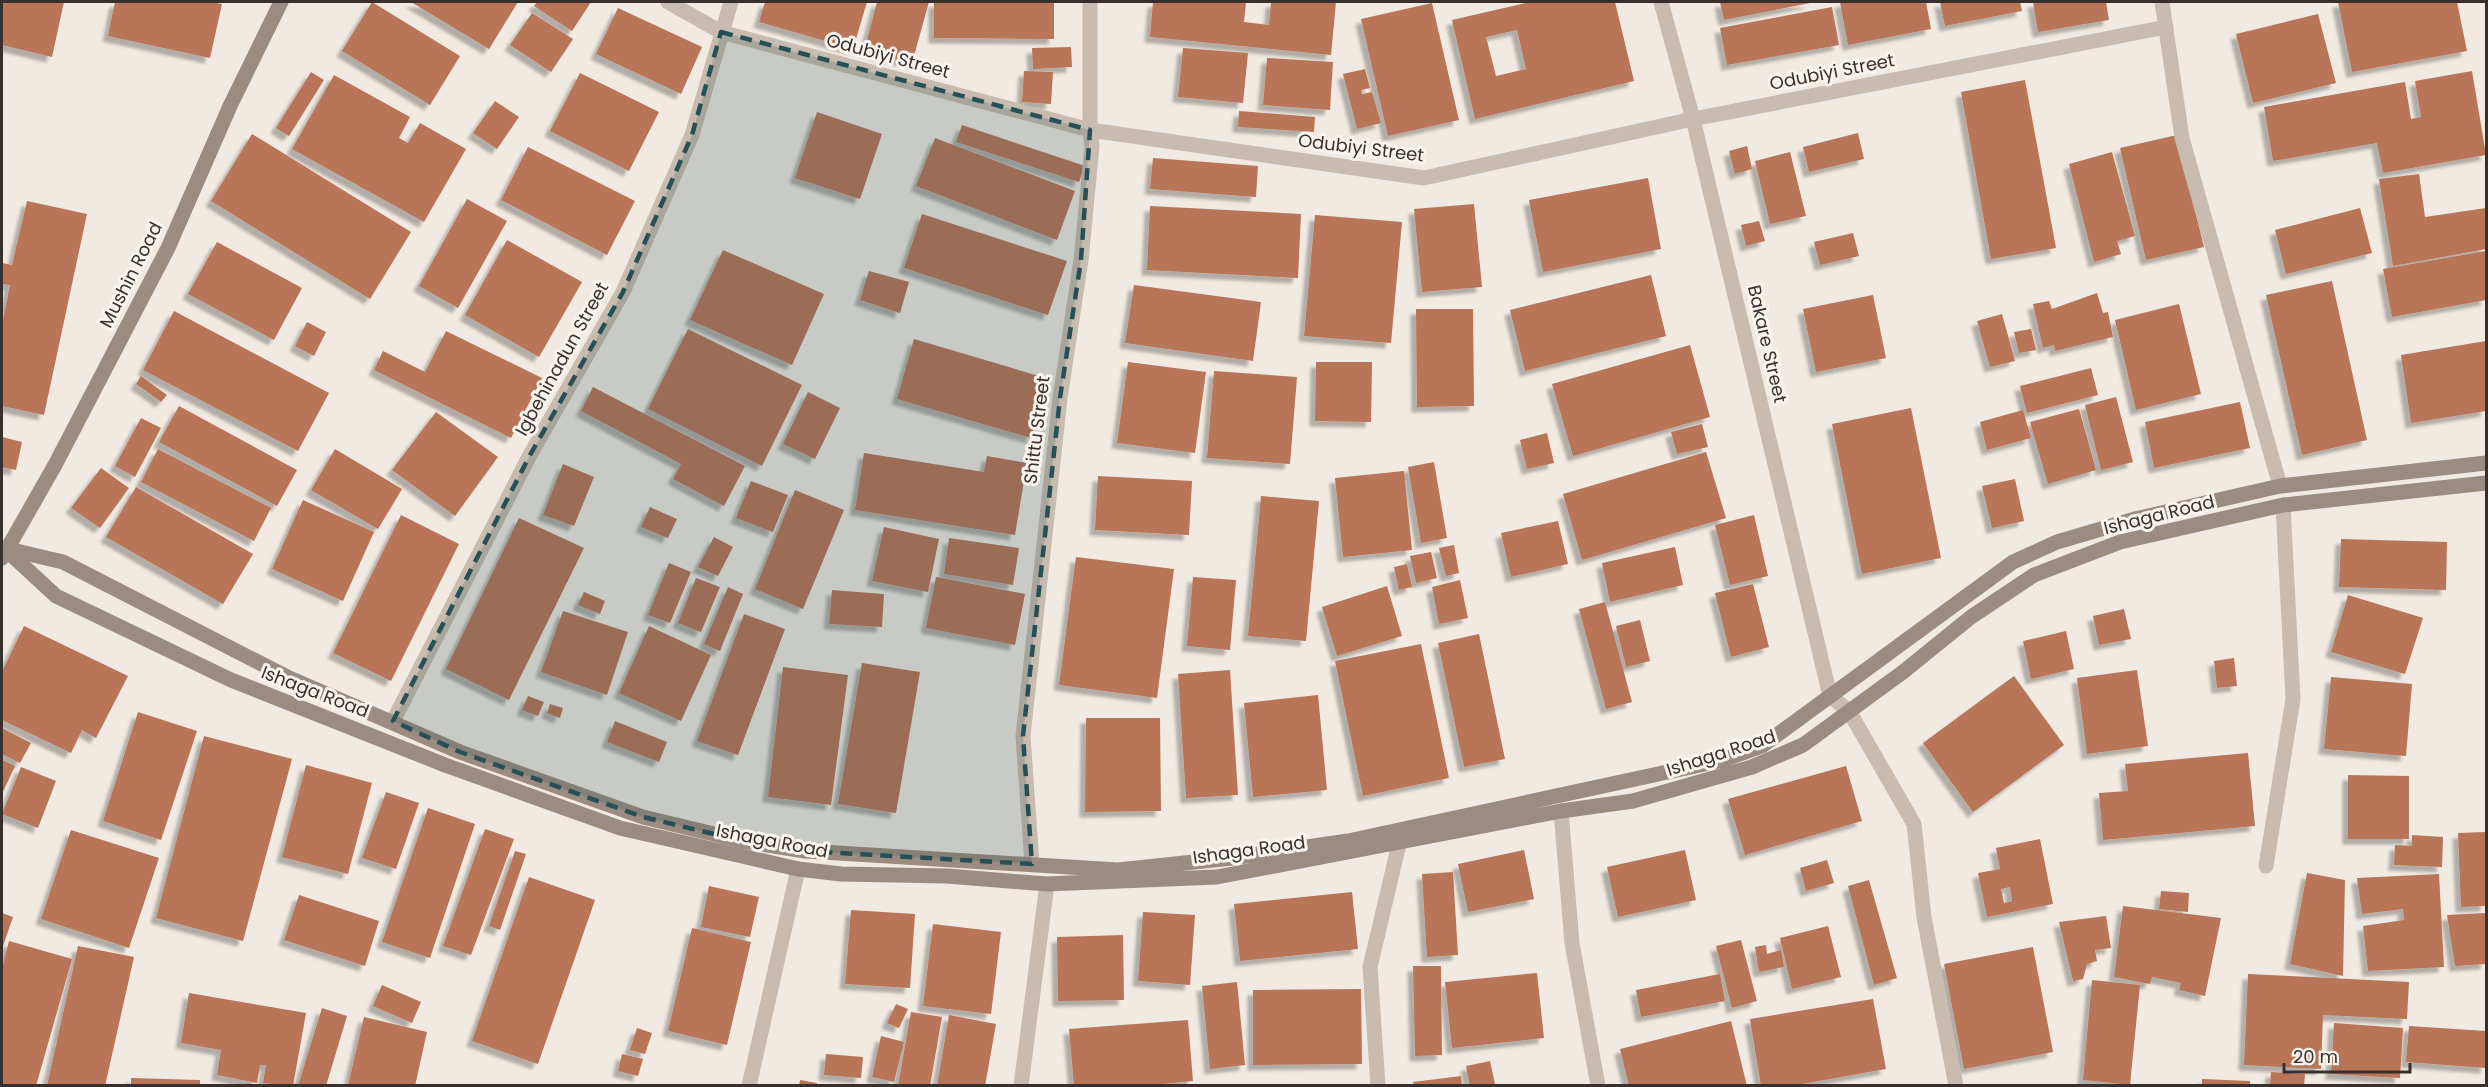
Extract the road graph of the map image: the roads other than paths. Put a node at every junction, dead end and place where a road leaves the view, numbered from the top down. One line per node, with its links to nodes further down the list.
1 (281, 2): 15 (main road, Mushin Road)
2 (668, 2): 8 (street, Odubiyi Street)
3 (731, 2): 8 (street, Igbehinadun Street)
4 (1090, 2): 10 (street, Shittu Street)
5 (1661, 2): 9 (street, Bakare Street)
6 (2162, 2): 7 (street)
7 (2166, 27): 9 (street, Odubiyi Street); 13 (street)
8 (721, 32): 10 (street, Odubiyi Street); 18 (street, Igbehinadun Street)
9 (1693, 119): 10 (street, Odubiyi Street); 16 (street, Bakare Street)
10 (1089, 130): 21 (street, Shittu Street)
11 (2487, 463): 13 (main road, Ishaga Road)
12 (2487, 483): 14 (main road, Ishaga Road)
13 (2280, 486): 16 (main road, Ishaga Road)
14 (2283, 506): 17 (main road, Ishaga Road); 22 (street)
15 (3, 552): 18 (main road, Ishaga Road); 23 (main road, Ishaga Road)
16 (1830, 696): 17 (street); 21 (main road, Ishaga Road)
17 (1849, 711): 19 (main road, Ishaga Road); 29 (street)
18 (393, 721): 21 (main road, Ishaga Road)
19 (1561, 811): 20 (main road, Ishaga Road); 28 (street)
20 (1399, 844): 24 (main road, Ishaga Road); 27 (street)
21 (1032, 864)
22 (2266, 866)
23 (798, 868): 24 (main road, Ishaga Road); 25 (street)
24 (1047, 884): 26 (street)
25 (749, 1086)
26 (1021, 1086)
27 (1378, 1086)
28 (1598, 1086)
29 (1956, 1086)

